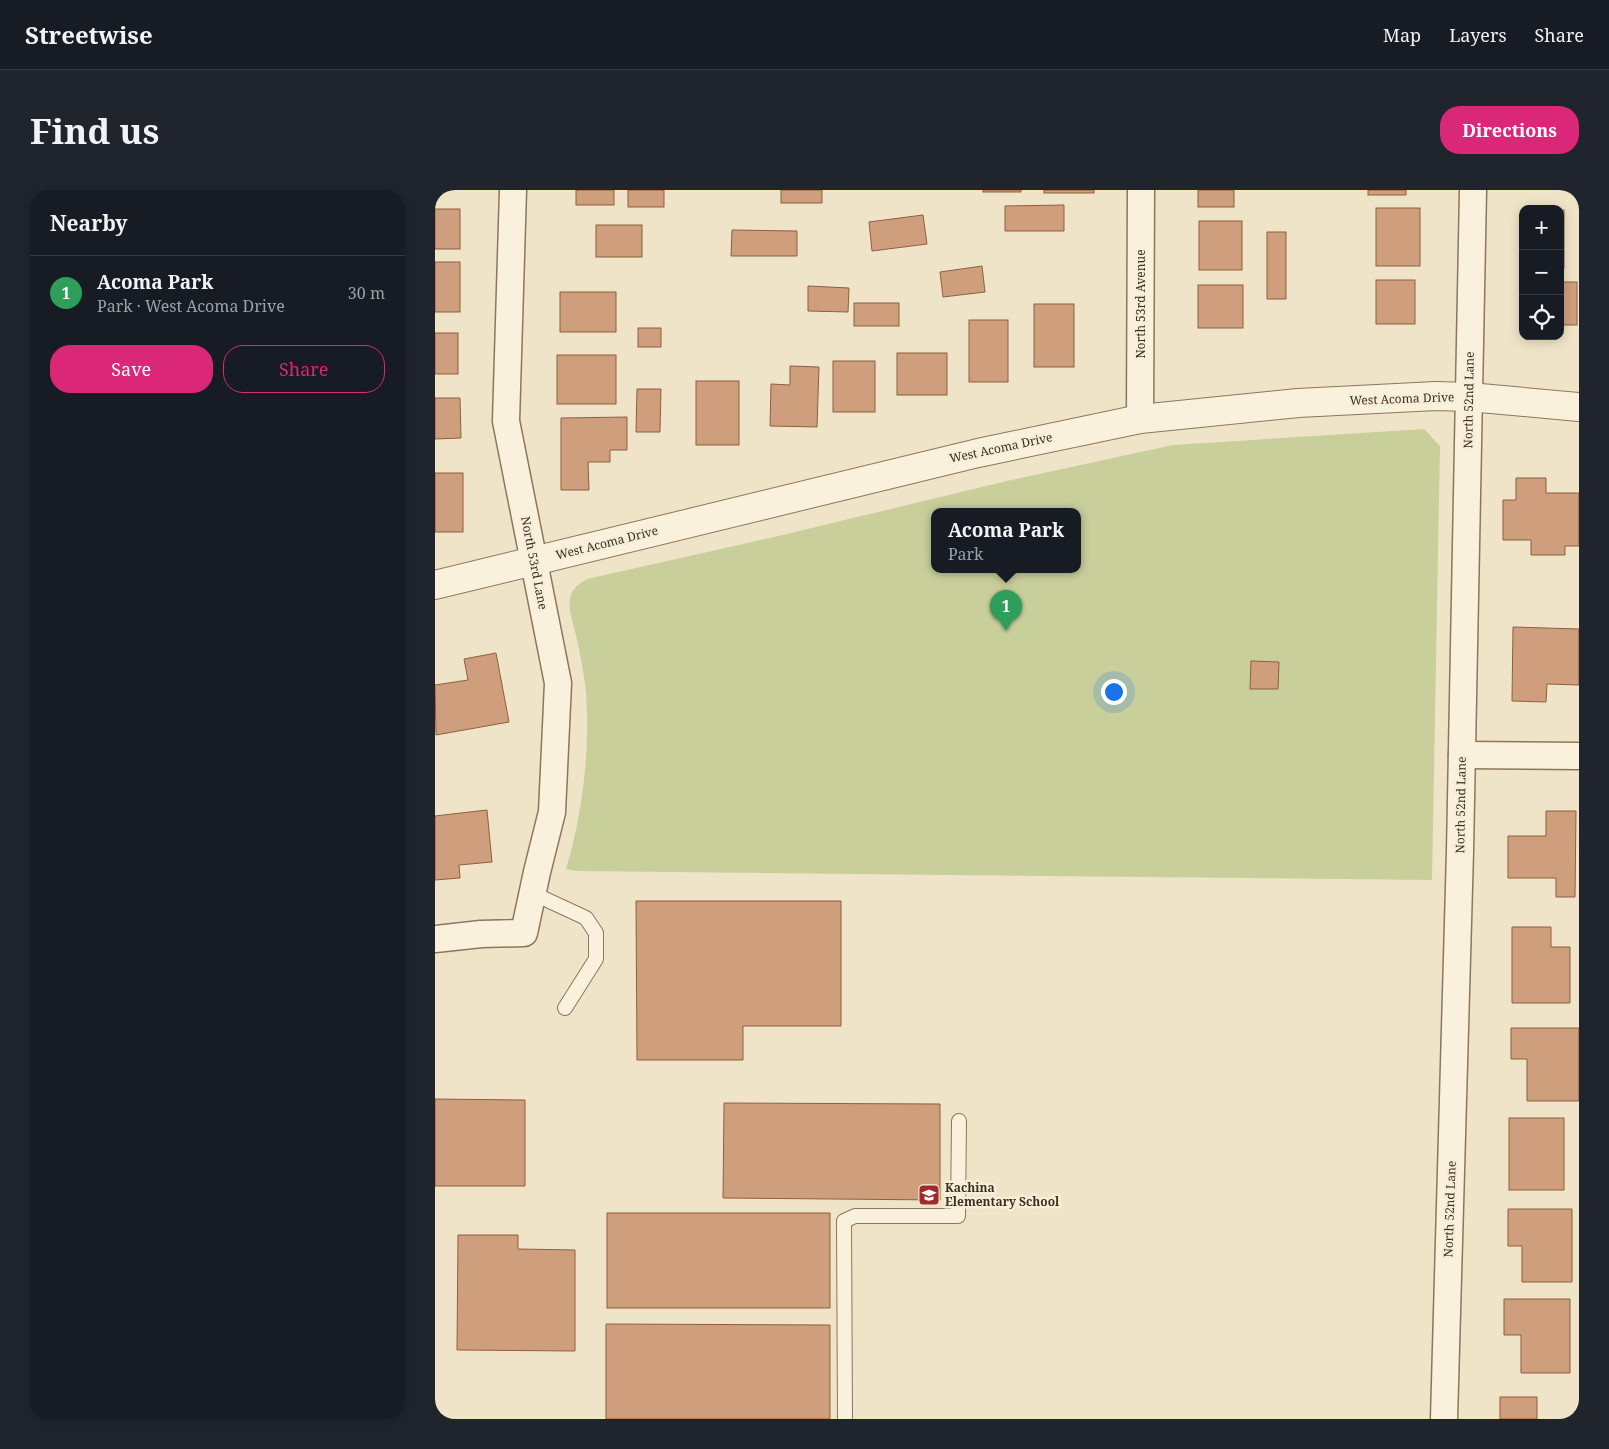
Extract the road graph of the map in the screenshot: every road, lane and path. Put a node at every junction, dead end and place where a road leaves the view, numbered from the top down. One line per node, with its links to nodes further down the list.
1 (513, 190): 7 (street, North 53rd Lane)
2 (1141, 190): 6 (street, North 53rd Avenue)
3 (1473, 190): 4 (street, North 52nd Lane)
4 (1469, 397): 5 (street, West Acoma Drive); 6 (street, West Acoma Drive); 9 (street, North 52nd Lane)
5 (1579, 407)
6 (1140, 419): 7 (street, West Acoma Drive)
7 (534, 561): 8 (street, West Acoma Drive); 11 (street, North 53rd Lane)
8 (435, 585)
9 (1462, 755): 10 (street); 16 (street, North 52nd Lane)
10 (1579, 756)
11 (532, 893): 12 (street, North 53rd Lane); 13 (lane)
12 (435, 939)
13 (565, 1008)
14 (959, 1121): 15 (lane)
15 (845, 1419)
16 (1444, 1419)

